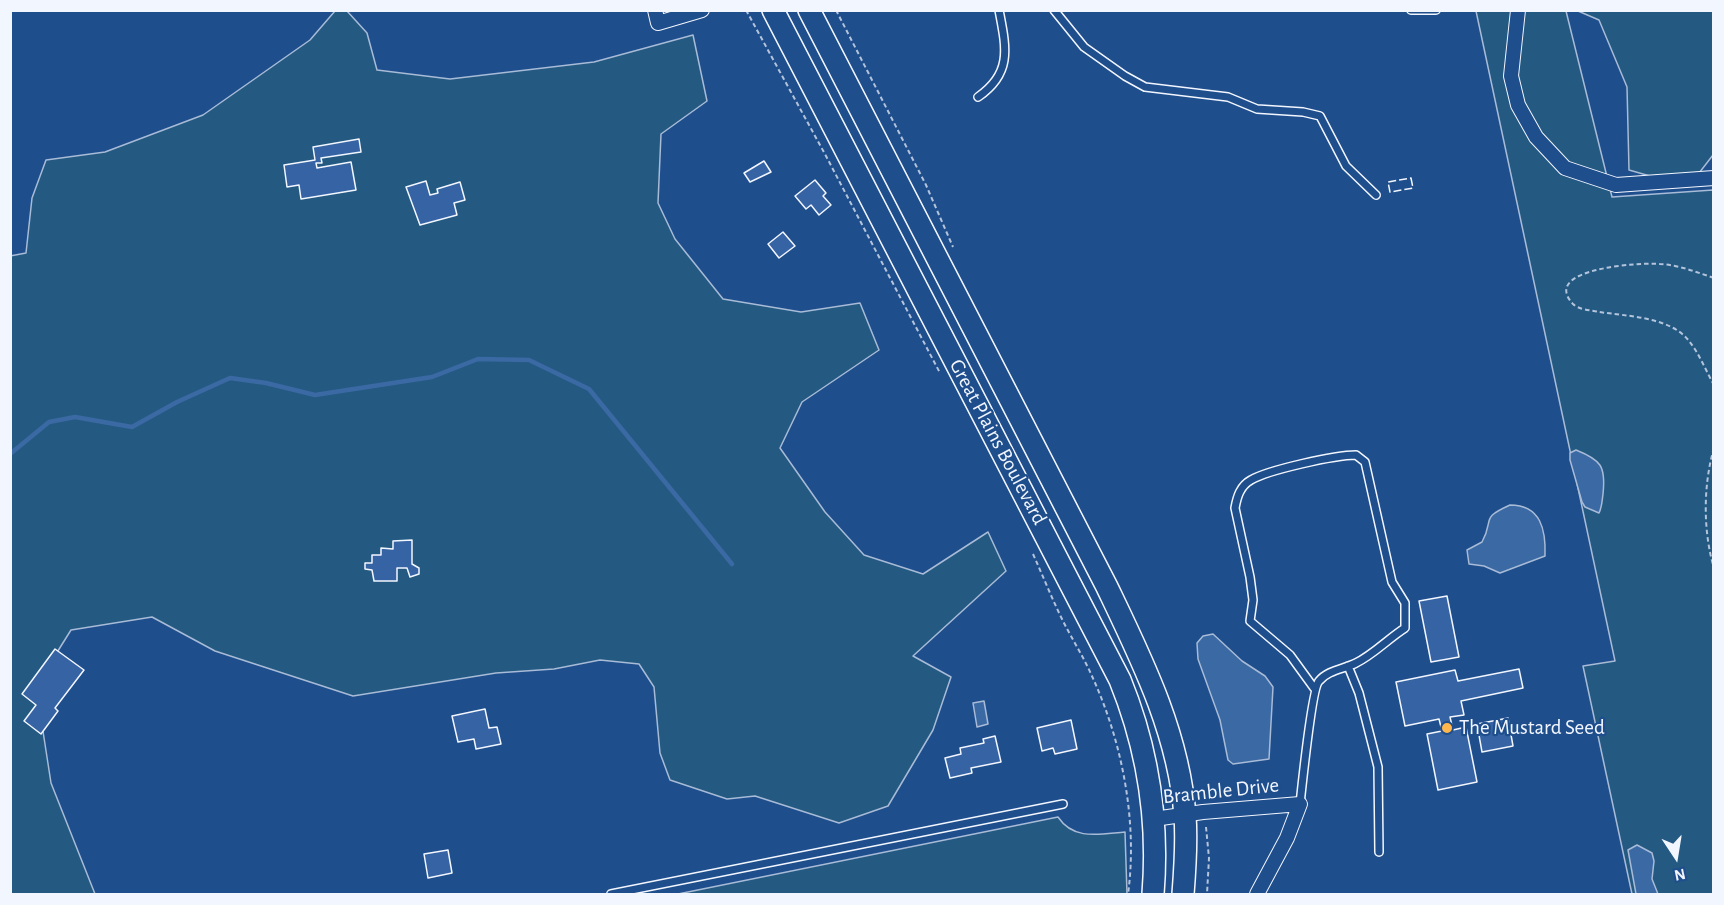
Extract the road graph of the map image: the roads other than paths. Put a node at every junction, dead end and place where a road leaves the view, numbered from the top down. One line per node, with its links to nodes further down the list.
1 (702, 10): 9 (street)
2 (773, 10): 18 (main road, Great Plains Boulevard)
3 (809, 10): 17 (main road, Great Plains Boulevard)
4 (999, 10): 10 (lane)
5 (1054, 10): 12 (lane)
6 (1412, 10): 7 (lane)
7 (1436, 10)
8 (1518, 10): 11 (street)
9 (657, 17)
10 (978, 97)
11 (1713, 178)
12 (1376, 195)
13 (1348, 666): 14 (lane); 14 (lane); 19 (lane)
14 (1314, 688): 16 (lane)
15 (1063, 804): 20 (lane)
16 (1300, 804): 17 (street, Bramble Drive); 23 (street, Bramble Drive)
17 (1185, 814): 18 (street, Bramble Drive); 22 (main road, Great Plains Boulevard)
18 (1154, 819): 21 (main road, Great Plains Boulevard)
19 (1380, 852)
20 (611, 894)
21 (1153, 894)
22 (1183, 894)
23 (1257, 894)

